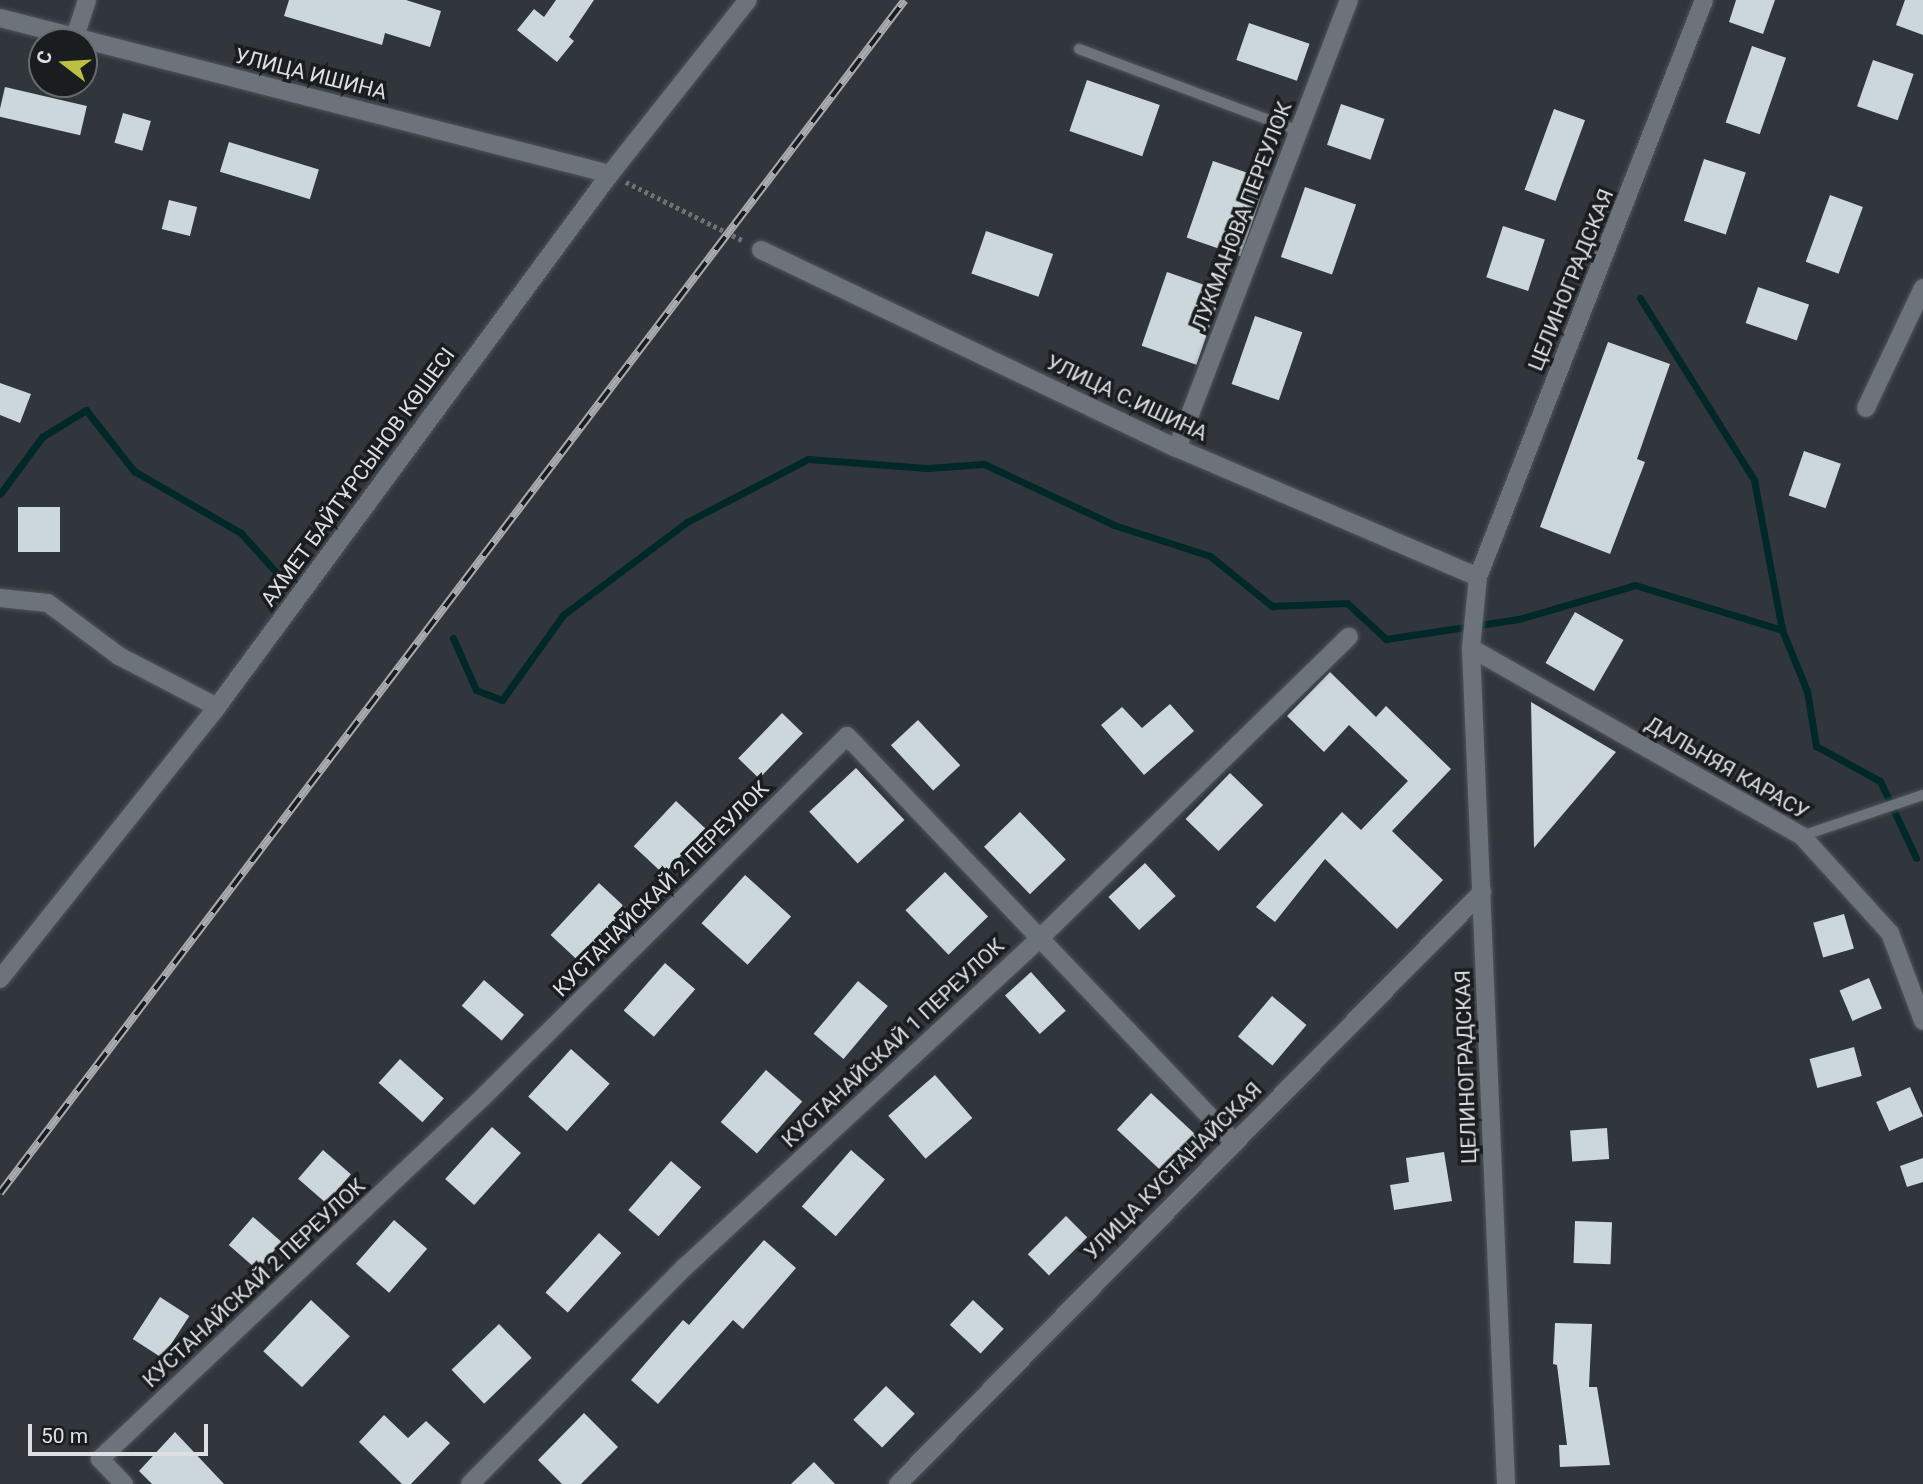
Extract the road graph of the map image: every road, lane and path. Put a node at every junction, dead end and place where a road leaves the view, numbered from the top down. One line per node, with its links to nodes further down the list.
1 (87, 0): 7 (street)
2 (748, 0): 11 (street, АХМЕТ БАЙТҰРСЫНОВ КӨШЕСІ)
3 (1349, 0): 10 (street, ЛУКМАНОВА ПЕРЕУЛОК)
4 (1704, 0): 16 (street, ЦЕЛИНОГРАДСКАЯ)
5 (0, 18): 6 (street, УЛИЦА ИШИНА)
6 (39, 28)
7 (78, 28)
8 (98, 43): 11 (street, УЛИЦА ИШИНА)
9 (1079, 49): 10 (lane)
10 (1298, 131): 15 (street, ЛУКМАНОВА ПЕРЕУЛОК)
11 (610, 174): 12 (path); 20 (street, АХМЕТ БАЙТҰРСЫНОВ КӨШЕСІ)
12 (761, 250): 15 (street, УЛИЦА С.ИШИНА)
13 (1923, 288): 14 (street)
14 (1866, 408)
15 (1177, 448): 16 (street, УЛИЦА С.ИШИНА)
16 (1478, 577): 19 (street, ЦЕЛИНОГРАДСКАЯ)
17 (0, 598): 20 (street)
18 (1349, 636): 24 (street, КУСТАНАЙСКАЙ 1 ПЕРЕУЛОК)
19 (1471, 648): 22 (street, ДАЛЬНЯЯ КАРАСУ); 23 (street, ЦЕЛИНОГРАДСКАЯ)
20 (217, 707): 25 (street, АХМЕТ БАЙТҰРСЫНОВ КӨШЕСІ)
21 (1923, 795): 22 (lane)
22 (1802, 836): 26 (street, ДАЛЬНЯЯ КАРАСУ)
23 (1482, 892): 27 (street, УЛИЦА КУСТАНАЙСКАЯ); 31 (street, ЦЕЛИНОГРАДСКАЯ)
24 (1039, 939): 27 (street, КУСТАНАЙСКАЙ 2 ПЕРЕУЛОК); 28 (street, КУСТАНАЙСКАЙ 2 ПЕРЕУЛОК); 29 (street, КУСТАНАЙСКАЙ 1 ПЕРЕУЛОК)
25 (0, 979)
26 (1923, 1021)
27 (1234, 1142): 30 (street, УЛИЦА КУСТАНАЙСКАЯ)
28 (124, 1484)
29 (470, 1484)
30 (898, 1484)
31 (1506, 1484)

